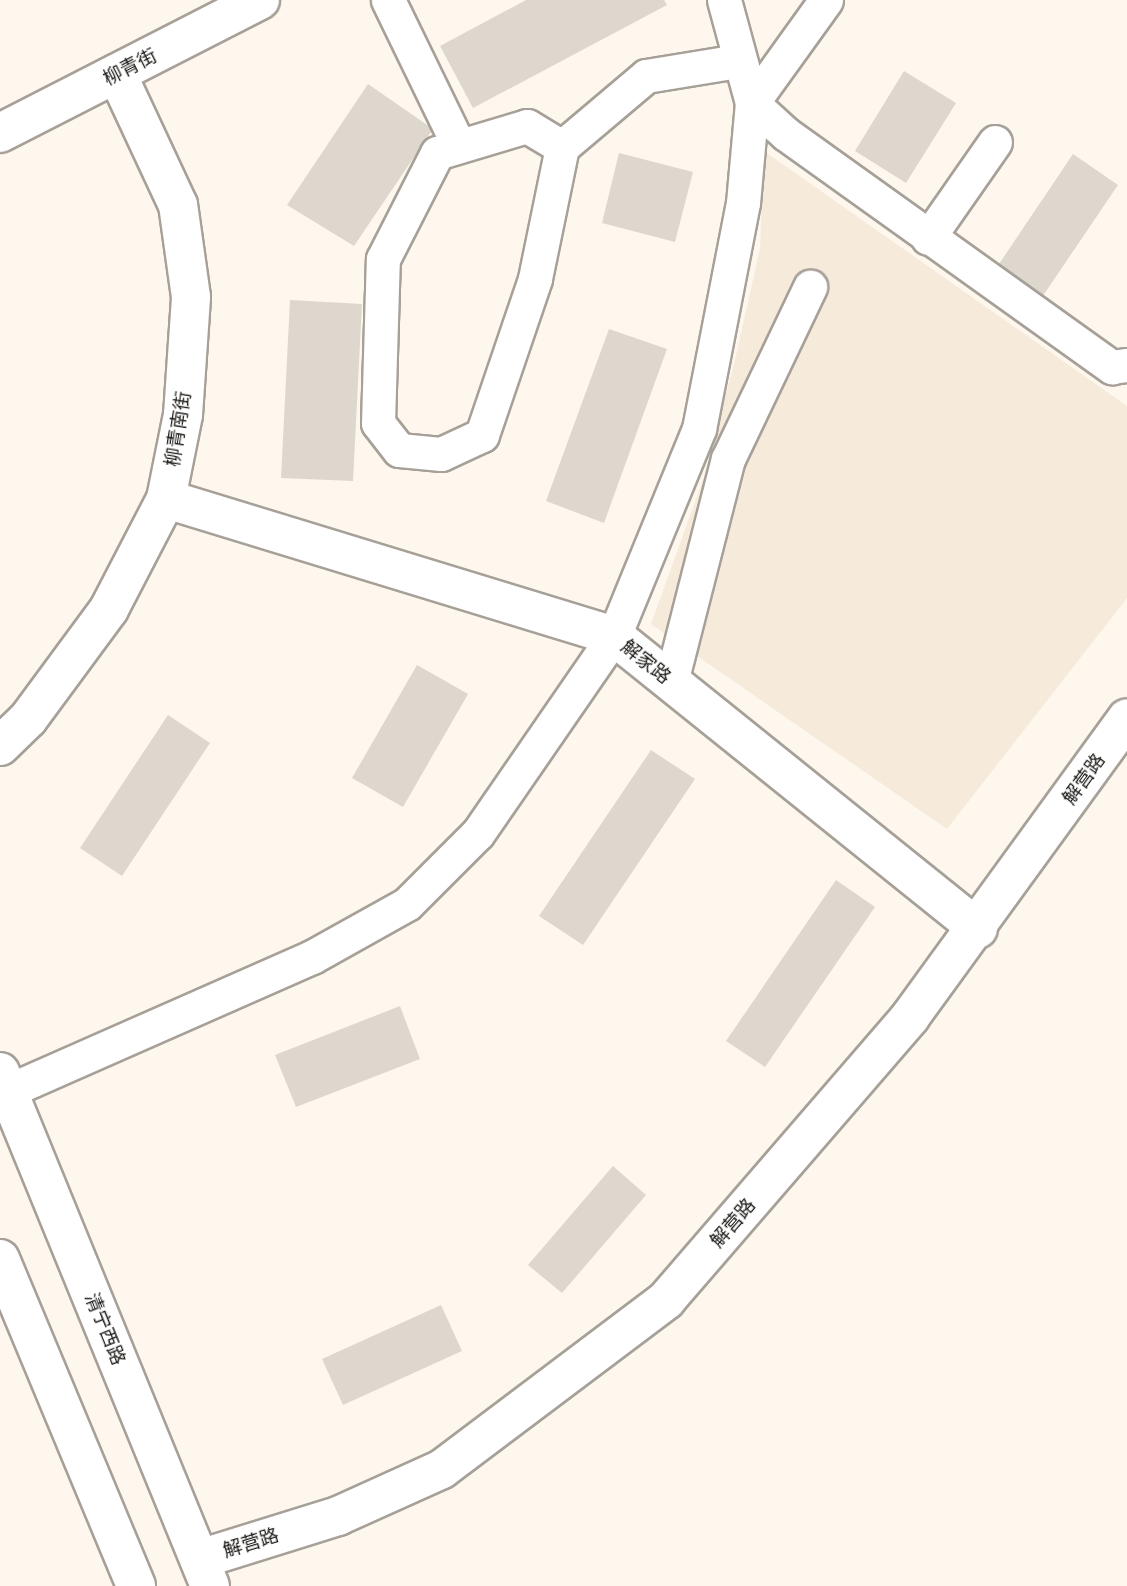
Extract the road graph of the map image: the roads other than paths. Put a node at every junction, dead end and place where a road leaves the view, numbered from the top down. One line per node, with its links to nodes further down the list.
1 (260, 0): 6 (street, 柳青街)
2 (388, 0): 10 (street)
3 (724, 0): 5 (street)
4 (826, 0): 7 (street)
5 (738, 61): 7 (street); 11 (street)
6 (117, 74): 8 (street, 柳青街); 15 (street, 柳青南街)
7 (752, 103): 12 (street); 16 (street)
8 (0, 133)
9 (995, 142): 12 (street)
10 (459, 146): 11 (street); 11 (street)
11 (562, 147)
12 (928, 237): 14 (street)
13 (810, 287): 17 (street)
14 (1127, 365)
15 (166, 499): 16 (street, 解家路); 19 (street, 柳青南街)
16 (614, 636): 17 (street, 解家路); 21 (street)
17 (671, 682): 20 (street, 解家路)
18 (1127, 718): 20 (street, 解营路)
19 (0, 746)
20 (978, 929): 23 (street, 解营路)
21 (4, 1082): 23 (street, 清宁西路)
22 (0, 1259): 24 (street)
23 (205, 1572)
24 (130, 1585)

